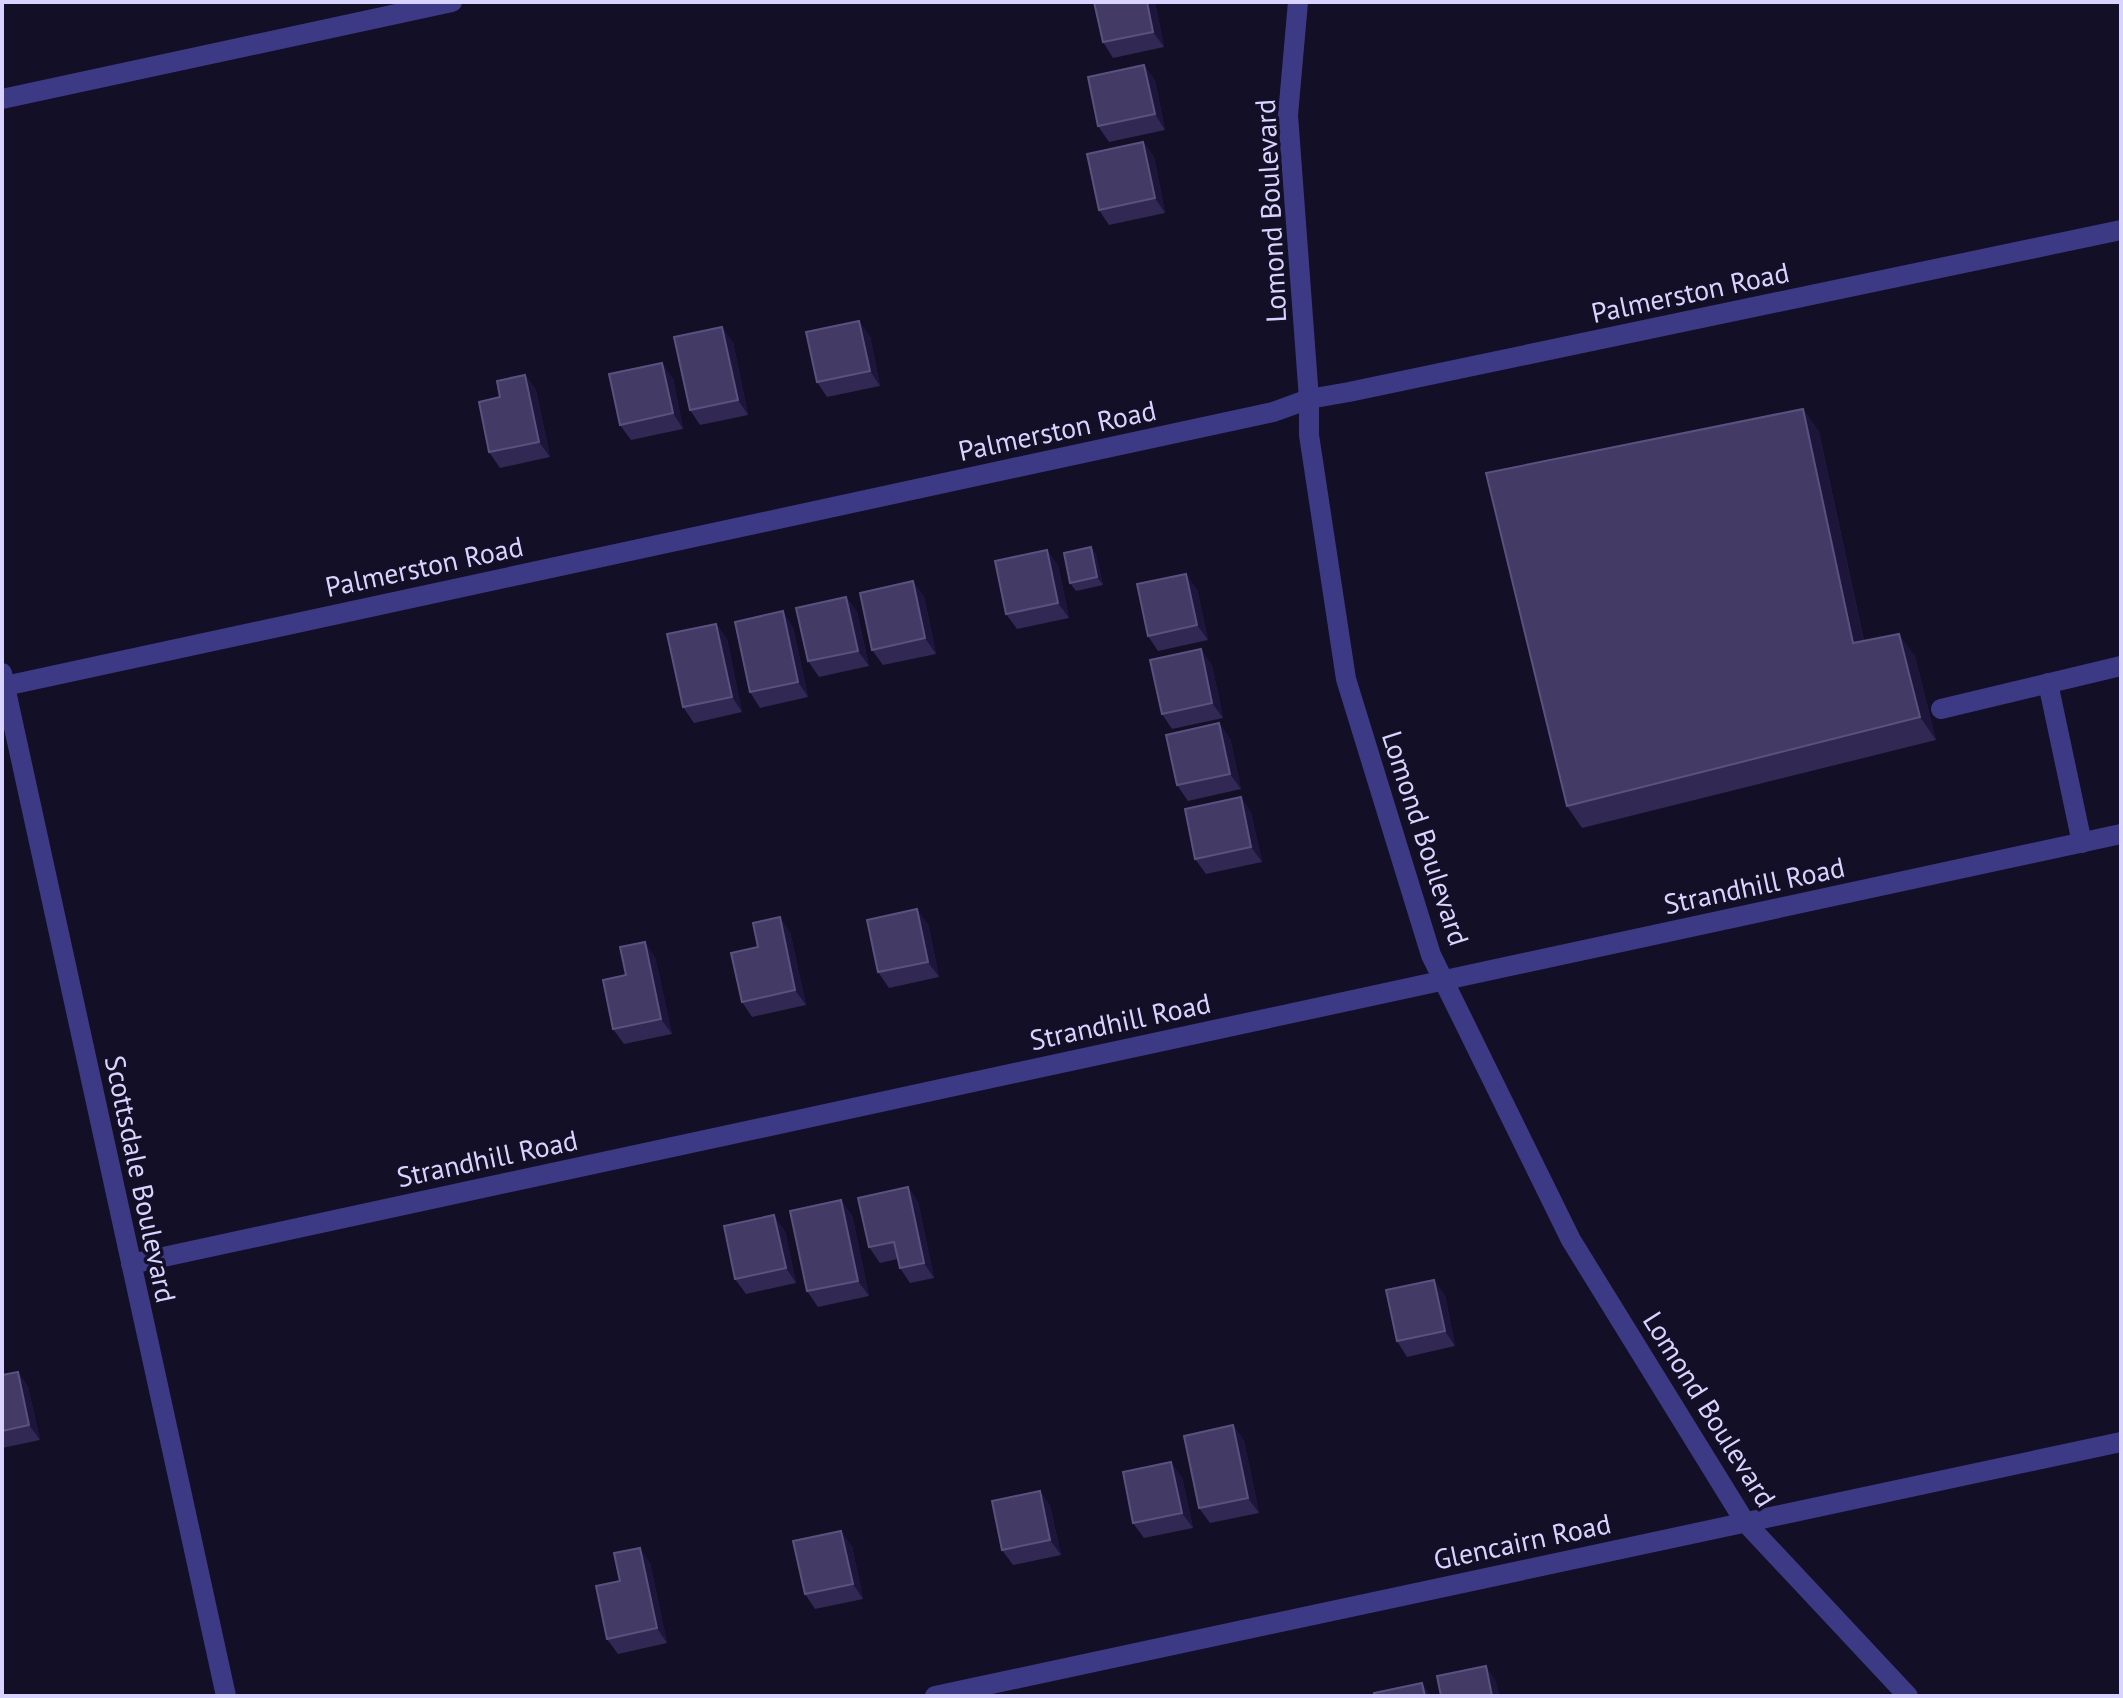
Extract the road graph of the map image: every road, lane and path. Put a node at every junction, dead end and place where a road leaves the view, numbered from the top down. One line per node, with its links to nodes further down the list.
1 (452, 2): 3 (street)
2 (1298, 2): 5 (street, Lomond Boulevard)
3 (2, 99)
4 (2121, 230): 5 (street, Palmerston Road)
5 (1309, 399): 7 (street, Palmerston Road); 12 (street, Lomond Boulevard)
6 (2121, 666): 8 (street)
7 (3, 680): 13 (street, Scottsdale Boulevard)
8 (2048, 683): 9 (street); 11 (street)
9 (1941, 709)
10 (2121, 834): 11 (street, Strandhill Road)
11 (2082, 843): 12 (street, Strandhill Road)
12 (1445, 979): 13 (street, Strandhill Road); 15 (street, Lomond Boulevard)
13 (131, 1264): 16 (street, Scottsdale Boulevard)
14 (2121, 1442): 15 (street, Glencairn Road)
15 (1745, 1522): 17 (street, Glencairn Road); 18 (street, Lomond Boulevard)
16 (226, 1696)
17 (935, 1696)
18 (1908, 1696)

